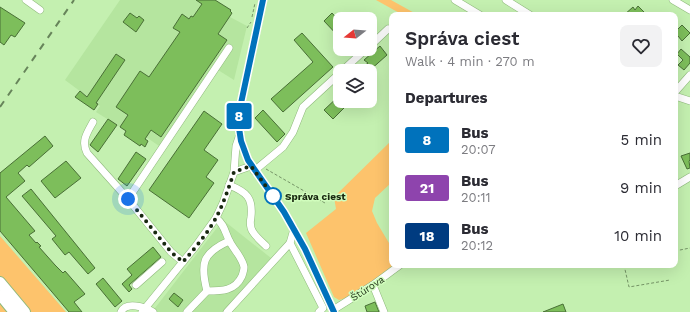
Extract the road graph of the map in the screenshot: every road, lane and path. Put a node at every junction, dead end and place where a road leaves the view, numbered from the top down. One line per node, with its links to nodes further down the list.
1 (26, 0): 7 (street)
2 (256, 0): 11 (path)
3 (263, 0): 23 (street, Štúrova)
4 (455, 0): 9 (street)
5 (506, 0): 10 (street)
6 (672, 0): 8 (street)
7 (40, 10)
8 (690, 10)
9 (475, 12)
10 (525, 12)
11 (247, 28)
12 (388, 29): 13 (street)
13 (377, 39)
14 (229, 48): 29 (street)
15 (358, 56): 16 (street)
16 (350, 64)
17 (690, 75): 19 (street)
18 (333, 79): 24 (street)
19 (678, 89)
20 (678, 97): 21 (street)
21 (690, 101)
22 (93, 122): 29 (street)
23 (240, 135): 24 (street, Štúrova); 25 (street)
24 (253, 166): 25 (street); 30 (path); 32 (street, Štúrova)
25 (234, 170): 28 (street)
26 (690, 177): 27 (street)
27 (678, 184)
28 (229, 185): 31 (street); 35 (street)
29 (128, 199): 39 (street)
30 (325, 203)
31 (216, 218): 33 (street); 39 (street)
32 (294, 229): 34 (street); 49 (street, Štúrova)
33 (229, 241): 46 (street); 46 (street)
34 (290, 243): 55 (street); 56 (street)
35 (266, 246)
36 (690, 248): 37 (path)
37 (678, 250)
38 (162, 262): 44 (street)
39 (183, 262): 48 (street)
40 (396, 268): 45 (street, Štúrova)
41 (625, 268): 42 (path)
42 (670, 280)
43 (0, 282): 51 (highway)
44 (136, 285)
45 (373, 285): 49 (street, Štúrova); 57 (street)
46 (207, 291): 54 (street)
47 (0, 295): 50 (highway)
48 (144, 310): 52 (street); 53 (street)
49 (334, 311)
50 (14, 312)
51 (25, 312)
52 (121, 312)
53 (153, 312)
54 (187, 312)
55 (227, 312)
56 (319, 312)
57 (384, 312)

